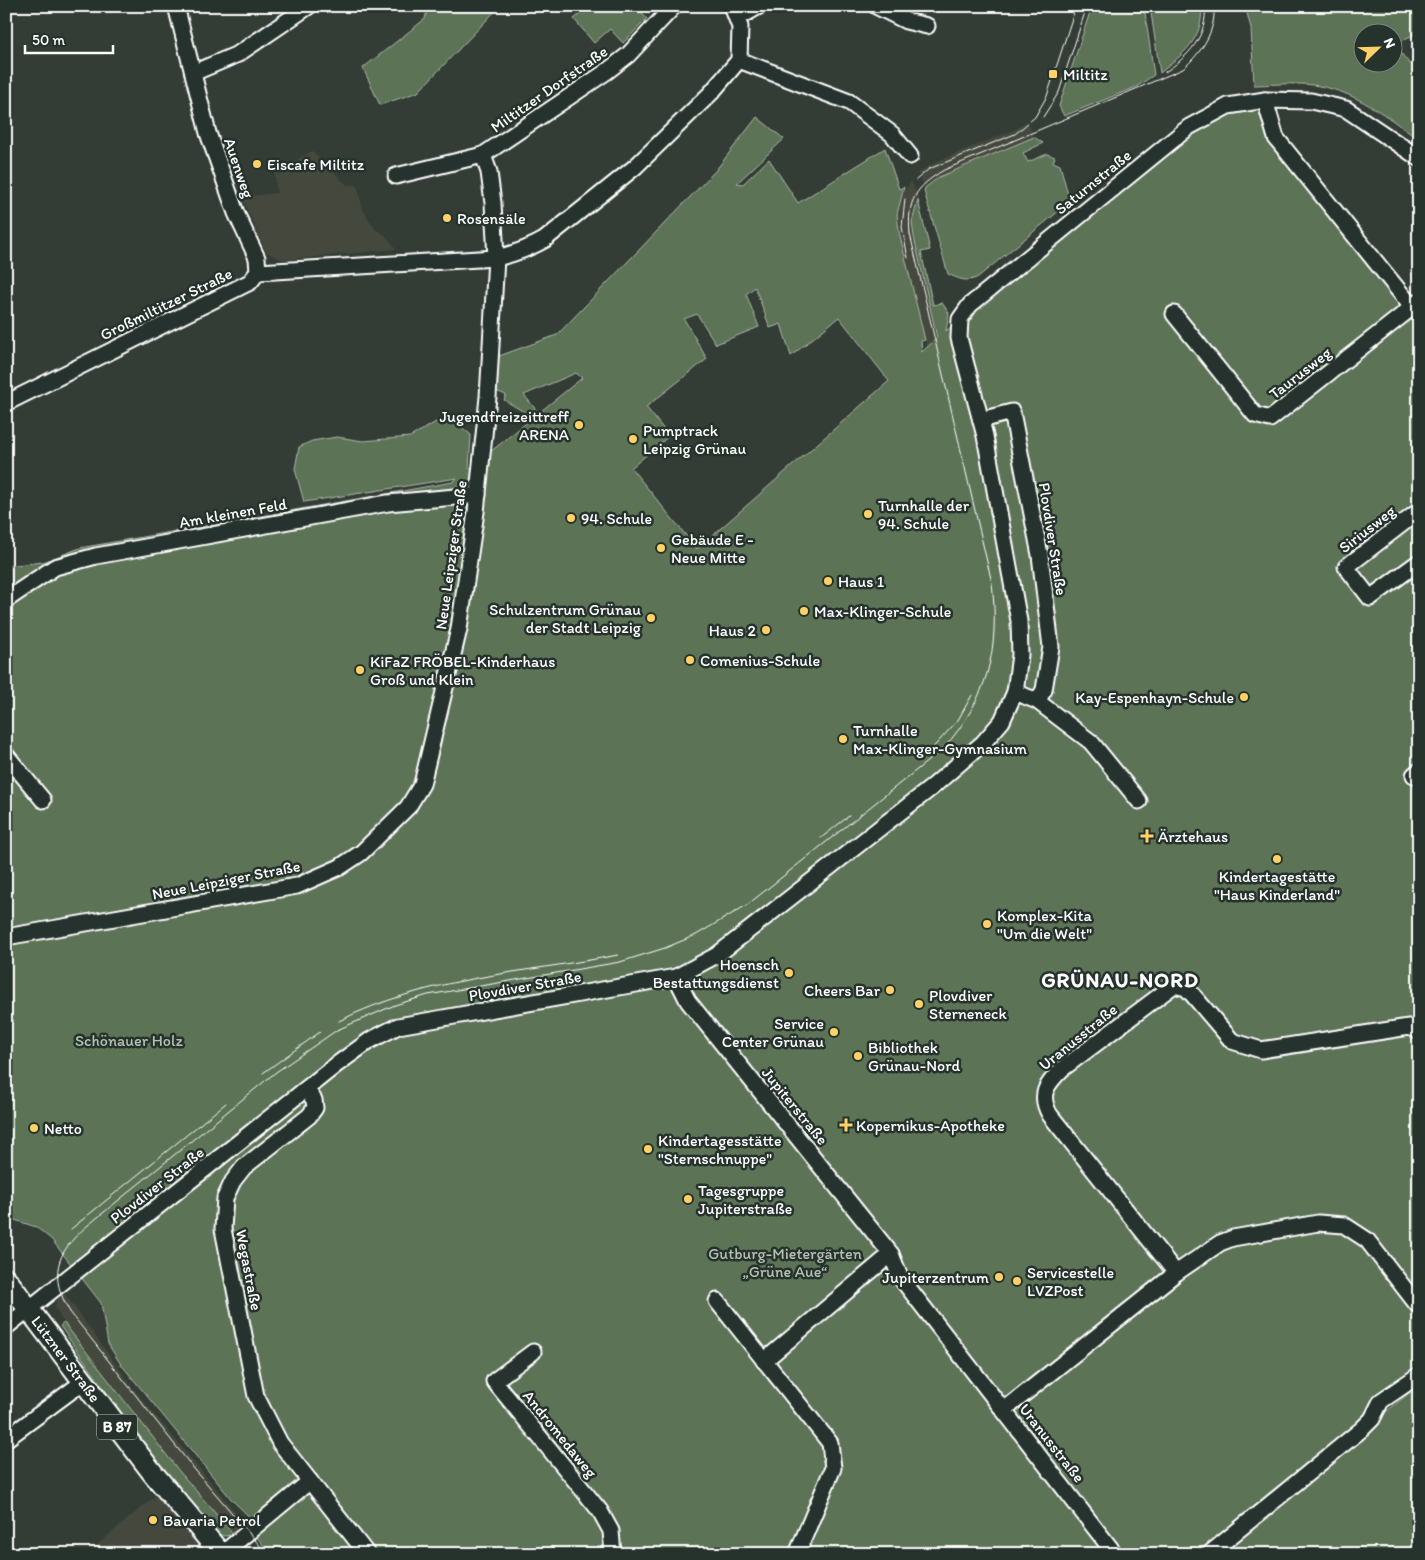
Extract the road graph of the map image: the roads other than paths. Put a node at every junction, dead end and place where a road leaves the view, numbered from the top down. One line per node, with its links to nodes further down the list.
1 (176, 6): 9 (street, Auenweg)
2 (309, 6): 9 (street)
3 (674, 6): 11 (street, Miltitzer Dorfstraße)
4 (759, 6): 6 (street)
5 (876, 6): 7 (street)
6 (735, 12): 8 (street)
7 (927, 26)
8 (739, 60): 12 (street); 15 (street)
9 (193, 73): 16 (street, Auenweg)
10 (1265, 100): 13 (street, Saturnstraße); 17 (street); 19 (street, Saturnstraße)
11 (483, 155): 14 (street, Miltitzer Dorfstraße); 15 (street, Miltitzer Dorfstraße)
12 (910, 156)
13 (1415, 156)
14 (396, 176)
15 (496, 258): 16 (street); 22 (street, Neue Leipziger Straße)
16 (258, 272): 20 (street, Großmiltitzer Straße)
17 (1415, 305): 18 (street, Taurusweg)
18 (1174, 314)
19 (960, 319): 21 (street, Plovdiver Straße)
20 (6, 403)
21 (982, 420): 26 (street, Plovdiver Straße); 27 (street, Plovdiver Straße)
22 (478, 495): 25 (street, Am kleinen Feld); 31 (street, Neue Leipziger Straße)
23 (1419, 513): 24 (street, Siriusweg)
24 (1419, 562)
25 (6, 600)
26 (1015, 692): 27 (street); 32 (street, Plovdiver Straße)
27 (1037, 701): 30 (street)
28 (6, 755): 29 (street)
29 (43, 800)
30 (1139, 801)
31 (6, 937)
32 (676, 977): 34 (street, Plovdiver Straße); 35 (street, Jupiterstraße)
33 (1419, 1031): 36 (street, Uranusstraße)
34 (306, 1089): 40 (street, Plovdiver Straße); 48 (street, Wegastraße)
35 (891, 1254): 43 (street); 46 (street, Jupiterstraße)
36 (1176, 1274): 39 (street, Uranusstraße); 46 (street, Uranusstraße)
37 (6, 1279): 40 (main road, Lützner Straße / B 87)
38 (717, 1300): 43 (street)
39 (1419, 1307)
40 (29, 1310): 41 (street, Plovdiver Straße); 45 (main road, Lützner Straße / B 87)
41 (6, 1326)
42 (533, 1352): 51 (street, Andromedaweg)
43 (764, 1361): 52 (street)
44 (1419, 1375): 54 (street)
45 (83, 1382): 47 (street); 49 (main road, Lützner Straße / B 87)
46 (1004, 1410): 53 (street, Uranusstraße)
47 (6, 1439)
48 (310, 1482): 49 (street); 50 (street, Wegastraße)
49 (221, 1554)
50 (367, 1554)
51 (613, 1554)
52 (797, 1554)
53 (1115, 1554)
54 (1208, 1554)

